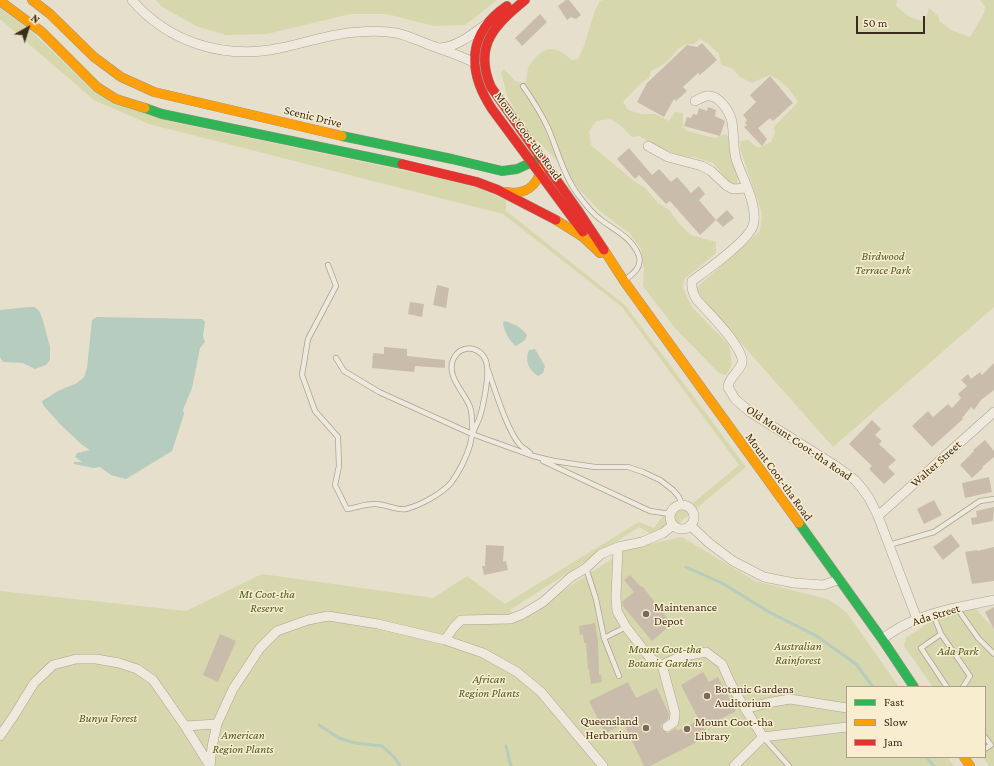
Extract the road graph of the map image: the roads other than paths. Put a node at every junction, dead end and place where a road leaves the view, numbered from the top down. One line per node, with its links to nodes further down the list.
1 (32, 0): 14 (main road, Scenic Drive)
2 (132, 0): 7 (street)
3 (518, 0): 6 (main road, Mount Coot-tha Road)
4 (525, 0): 9 (main road)
5 (0, 1): 16 (main road)
6 (487, 23): 7 (street); 8 (main road, Mount Coot-tha Road)
7 (436, 47): 8 (street)
8 (475, 63): 9 (main road); 14 (main road, Mount Coot-tha Road)
9 (484, 71): 13 (main road, Mount Coot-tha Road)
10 (523, 86): 20 (lane)
11 (695, 101): 17 (street, Old Mount Coot-tha Road)
12 (648, 146): 17 (street)
13 (541, 158): 14 (main road, Scenic Drive); 15 (main road); 20 (main road, Mount Coot-tha Road)
14 (531, 163): 15 (main road, Mount Coot-tha Road)
15 (540, 175): 16 (main road); 18 (main road, Mount Coot-tha Road)
16 (490, 186): 18 (main road)
17 (747, 188): 29 (street, Old Mount Coot-tha Road)
18 (603, 256): 20 (main road, Mount Coot-tha Road)
19 (328, 265): 24 (lane)
20 (624, 281): 35 (main road, Mount Coot-tha Road)
21 (336, 358): 24 (lane)
22 (488, 368): 24 (lane); 24 (lane); 25 (lane)
23 (994, 412): 29 (street, Walter Street)
24 (472, 434): 25 (lane)
25 (533, 456): 27 (lane); 28 (lane)
26 (994, 499): 32 (lane)
27 (682, 505): 28 (street); 31 (street)
28 (670, 514): 30 (street)
29 (878, 516): 32 (street, Old Mount Coot-tha Road)
30 (673, 525): 31 (street); 33 (street)
31 (691, 526): 35 (street)
32 (889, 545): 39 (street, Old Mount Coot-tha Road)
33 (618, 547): 34 (street); 40 (street)
34 (586, 568): 42 (lane); 44 (street)
35 (838, 580): 43 (main road, Mount Coot-tha Road)
36 (994, 600): 37 (street, Ada Street)
37 (957, 608): 38 (street, Ada Street); 45 (lane)
38 (933, 614): 39 (street, Ada Street); 41 (lane)
39 (917, 620): 43 (street, Ada Street)
40 (626, 627): 42 (lane); 46 (street)
41 (941, 634): 49 (lane); 50 (lane)
42 (604, 638): 47 (lane)
43 (882, 639): 48 (main road, Mount Coot-tha Road)
44 (445, 640): 53 (street); 62 (street)
45 (994, 654)
46 (662, 664): 52 (street); 55 (street)
47 (619, 676)
48 (913, 686)
49 (946, 686)
50 (964, 686)
51 (846, 708): 52 (street)
52 (745, 709): 58 (street)
53 (217, 724): 54 (street); 61 (street)
54 (185, 726): 57 (street); 61 (street)
55 (667, 727)
56 (846, 727): 58 (street)
57 (0, 736)
58 (763, 737): 63 (street); 64 (lane)
59 (986, 738): 60 (lane)
60 (986, 748)
61 (210, 766)
62 (603, 766)
63 (734, 766)
64 (789, 766)

